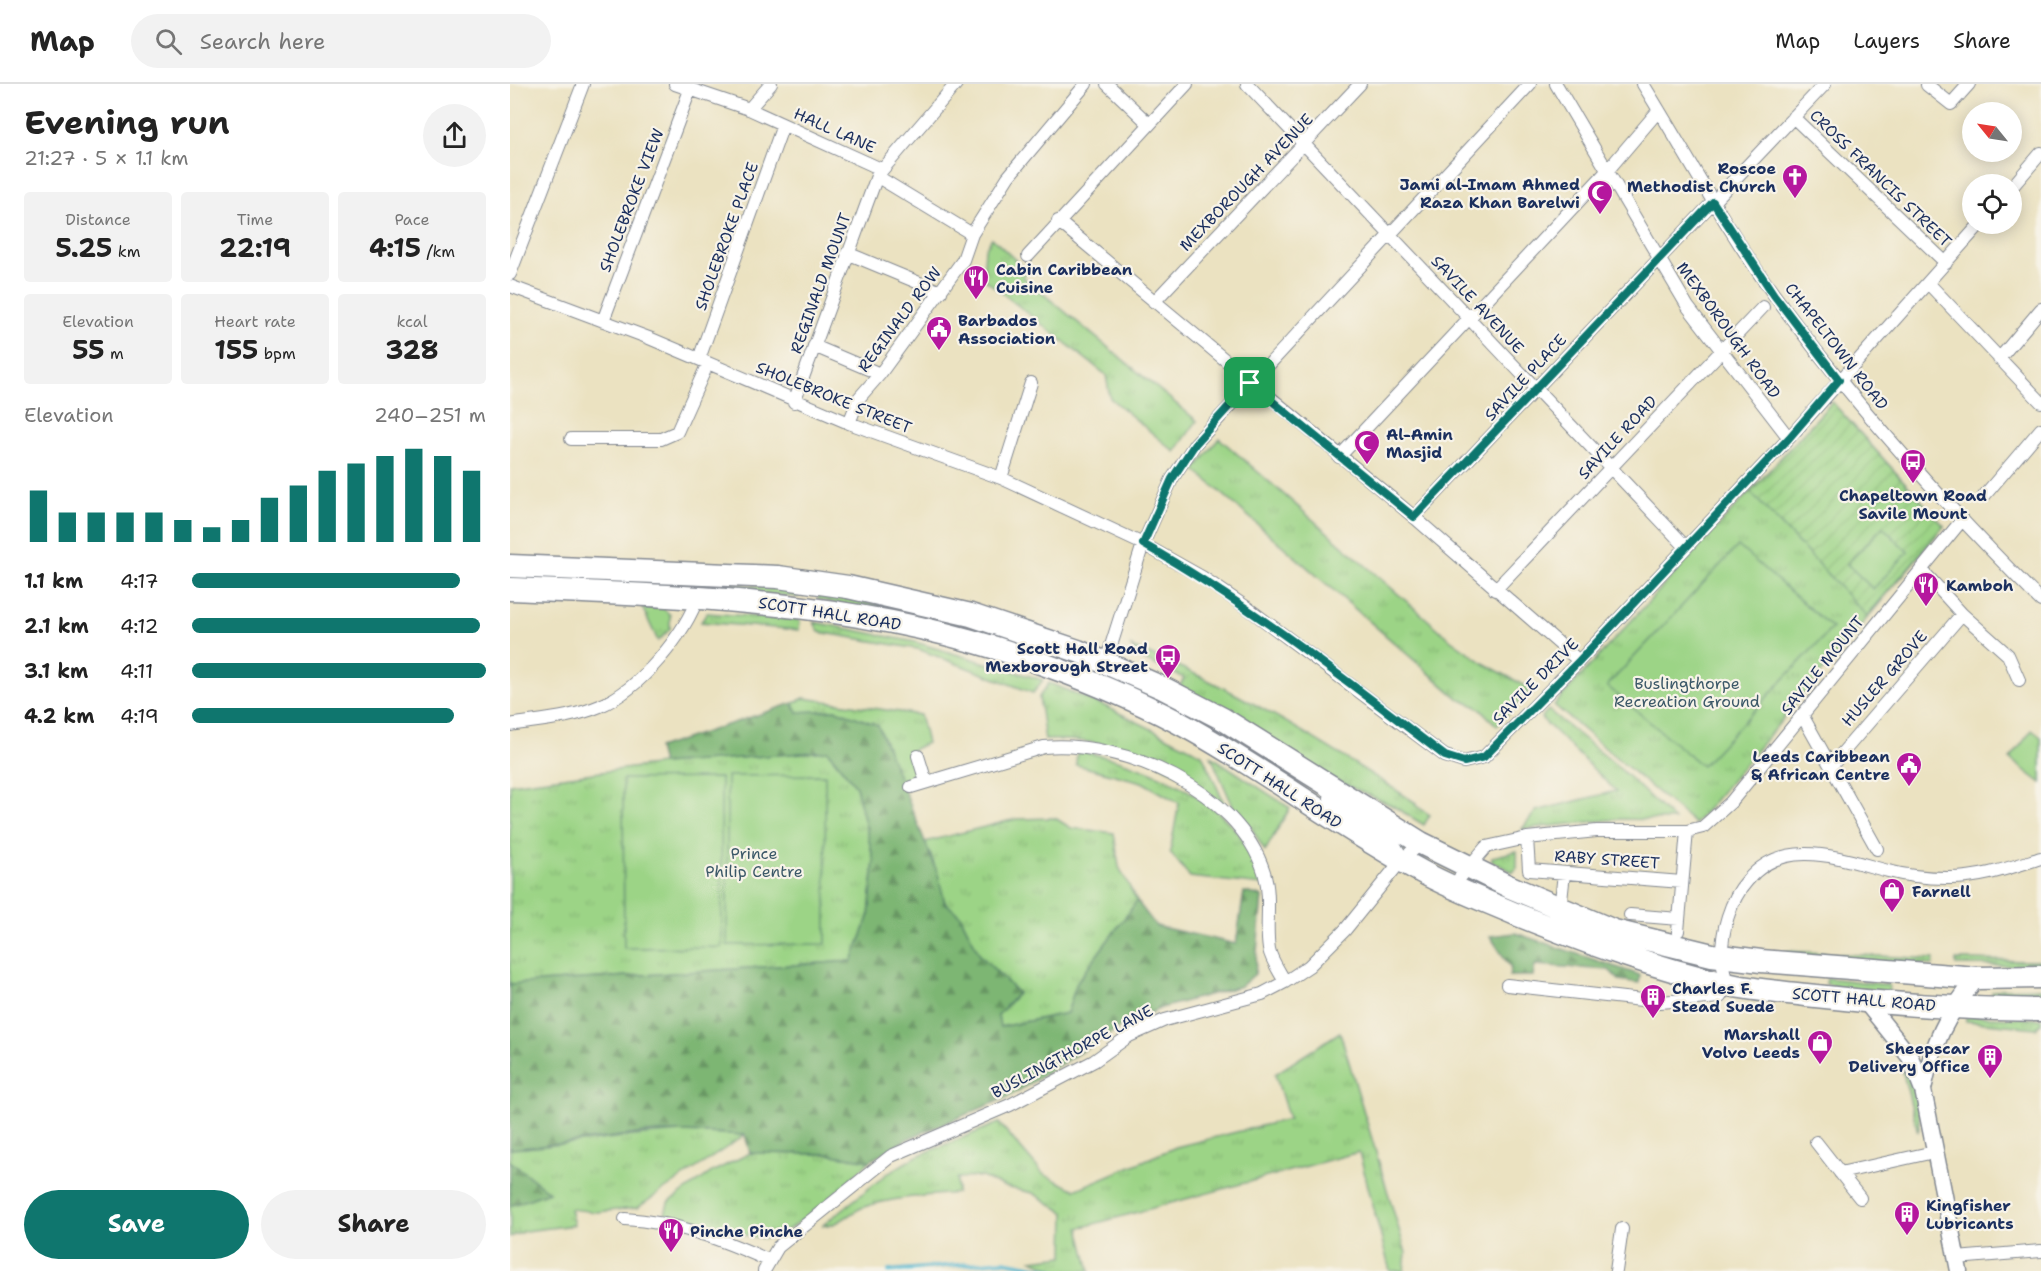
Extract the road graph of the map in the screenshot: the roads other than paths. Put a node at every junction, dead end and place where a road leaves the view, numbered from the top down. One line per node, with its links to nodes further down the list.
1 (583, 84): 36 (street)
2 (675, 84): 16 (street, HALL LANE)
3 (771, 84): 17 (street)
4 (956, 84): 25 (street)
5 (1086, 84): 29 (street, REGINALD ROW)
6 (1107, 84): 20 (street)
7 (1187, 84): 20 (street)
8 (1247, 84): 22 (street, SAVILE AVENUE)
9 (1360, 84): 22 (street, MEXBOROUGH AVENUE)
10 (1530, 84): 31 (street)
11 (1556, 84): 24 (street, MEXBOROUGH ROAD)
12 (1643, 84): 18 (street, CHAPELTOWN ROAD)
13 (1825, 84): 19 (street, SAVILE PLACE)
14 (1969, 84): 15 (street)
15 (1928, 85)
16 (690, 90): 17 (street, HALL LANE); 44 (street, SHOLEBROKE VIEW)
17 (749, 109): 21 (street, HALL LANE)
18 (1659, 110): 24 (street); 27 (street, CHAPELTOWN ROAD)
19 (1793, 117): 27 (street, SAVILE PLACE); 35 (street, CROSS FRANCIS STREET)
20 (1149, 124): 28 (street)
21 (783, 125): 25 (street, HALL LANE); 48 (street, SHOLEBROKE PLACE)
22 (1304, 144): 31 (street, SAVILE AVENUE); 40 (street, MEXBOROUGH AVENUE)
23 (2041, 153): 26 (street)
24 (1608, 170): 34 (street, MEXBOROUGH ROAD); 43 (street)
25 (881, 175): 29 (street, HALL LANE); 32 (street, REGINALD MOUNT)
26 (2022, 175)
27 (1713, 202): 34 (street, SAVILE PLACE); 41 (street, CHAPELTOWN ROAD)
28 (1058, 221): 33 (street); 40 (street)
29 (972, 234): 39 (street, REGINALD ROW)
30 (1972, 234): 35 (street, SAVILE DRIVE)
31 (1390, 235): 43 (street, SAVILE AVENUE); 52 (street)
32 (847, 253): 39 (street); 45 (street, REGINALD MOUNT)
33 (1028, 256)
34 (1658, 258): 46 (street, MEXBOROUGH ROAD); 53 (street, SAVILE PLACE)
35 (1947, 263): 37 (street, SAVILE DRIVE)
36 (510, 274)
37 (1929, 284): 47 (street); 50 (street, SAVILE DRIVE)
38 (510, 286): 44 (street, SHOLEBROKE STREET)
39 (941, 292): 49 (street, REGINALD ROW)
40 (1154, 302): 52 (street)
41 (1768, 302): 46 (street, SAVILE ROAD); 50 (street, CHAPELTOWN ROAD)
42 (2041, 309): 47 (street)
43 (1470, 318): 53 (street, SAVILE AVENUE); 60 (street)
44 (603, 321): 48 (street, SHOLEBROKE STREET)
45 (814, 346): 49 (street); 54 (street, REGINALD MOUNT)
46 (1720, 350): 58 (street, MEXBOROUGH ROAD); 61 (street, SAVILE ROAD)
47 (1999, 359): 55 (street)
48 (704, 361): 54 (street, SHOLEBROKE STREET); 59 (street, SHOLEBROKE PLACE)
49 (880, 374): 56 (street, REGINALD ROW)
50 (1839, 380): 58 (street, SAVILE DRIVE); 65 (street, CHAPELTOWN ROAD)
51 (1031, 383): 62 (street)
52 (1250, 383): 60 (street); 66 (street)
53 (1537, 390): 61 (street, SAVILE AVENUE); 64 (street, SAVILE PLACE)
54 (794, 402): 56 (street, SHOLEBROKE STREET)
55 (2041, 402)
56 (849, 423): 62 (street, SHOLEBROKE STREET)
57 (2041, 429): 63 (street)
58 (1789, 438): 67 (street, SAVILE DRIVE)
59 (571, 439)
60 (1338, 457): 64 (street)
61 (1611, 467): 67 (street, SAVILE AVENUE); 72 (street, SAVILE ROAD)
62 (1001, 478): 66 (street, SHOLEBROKE STREET)
63 (1984, 496)
64 (1414, 517): 72 (street)
65 (1962, 520): 69 (street, SAVILE MOUNT); 74 (street, CHAPELTOWN ROAD)
66 (1143, 544): 76 (street, SAVILE DRIVE); 77 (street)
67 (1685, 546): 76 (street, SAVILE DRIVE)
68 (510, 566): 70 (highway, SCOTT HALL ROAD)
69 (1922, 570): 75 (street); 80 (street, SAVILE MOUNT)
70 (701, 572): 73 (street); 77 (highway, SCOTT HALL ROAD)
71 (510, 589): 73 (highway, SCOTT HALL ROAD)
72 (1495, 590): 76 (street)
73 (698, 596): 79 (highway, SCOTT HALL ROAD); 81 (street)
74 (2041, 601)
75 (1962, 614): 78 (street); 84 (street, HUSLER GROVE)
76 (1579, 661)
77 (1106, 663): 79 (street); 83 (highway, SCOTT HALL ROAD)
78 (2019, 680)
79 (1097, 686): 92 (highway, SCOTT HALL ROAD)
80 (1802, 715): 84 (street); 87 (street, SAVILE MOUNT)
81 (510, 724)
82 (918, 756): 85 (street)
83 (1293, 761): 89 (highway, SCOTT HALL ROAD); 92 (street, SCOTT HALL ROAD)
84 (1832, 765): 90 (street)
85 (926, 782): 86 (street); 102 (street)
86 (911, 787)
87 (1687, 831): 88 (street); 95 (street)
88 (1527, 838): 93 (street); 94 (street, RABY STREET)
89 (1421, 843): 92 (street, BUSLINGTHORPE LANE); 93 (highway, SCOTT HALL ROAD)
90 (1877, 849)
91 (2041, 858): 99 (street)
92 (1401, 861): 96 (highway, SCOTT HALL ROAD); 102 (street, BUSLINGTHORPE LANE)
93 (1468, 867): 96 (street); 98 (highway, SCOTT HALL ROAD)
94 (1564, 873): 95 (street, RABY STREET); 98 (street)
95 (1682, 882): 97 (street)
96 (1452, 887): 98 (highway, SCOTT HALL ROAD)
97 (1630, 915)
98 (1558, 920): 99 (highway, SCOTT HALL ROAD); 103 (highway, SCOTT HALL ROAD)
99 (1722, 957): 101 (highway, SCOTT HALL ROAD); 103 (street)
100 (2041, 977): 101 (highway, SCOTT HALL ROAD)
101 (1977, 978): 106 (street)
102 (1285, 982): 117 (street, BUSLINGTHORPE LANE)
103 (1727, 984): 104 (street); 105 (highway, SCOTT HALL ROAD)
104 (1507, 985)
105 (1866, 1002): 106 (highway, SCOTT HALL ROAD); 108 (street)
106 (1953, 1007): 107 (highway, SCOTT HALL ROAD); 108 (street)
107 (2041, 1010)
108 (1923, 1090): 110 (street)
109 (1816, 1142): 111 (street)
110 (1934, 1152): 111 (street); 116 (street)
111 (1840, 1173): 112 (street)
112 (1860, 1198)
113 (625, 1218): 117 (street)
114 (1622, 1229): 118 (street)
115 (2041, 1251): 116 (street)
116 (1958, 1264)
117 (766, 1266)
118 (1616, 1271)

